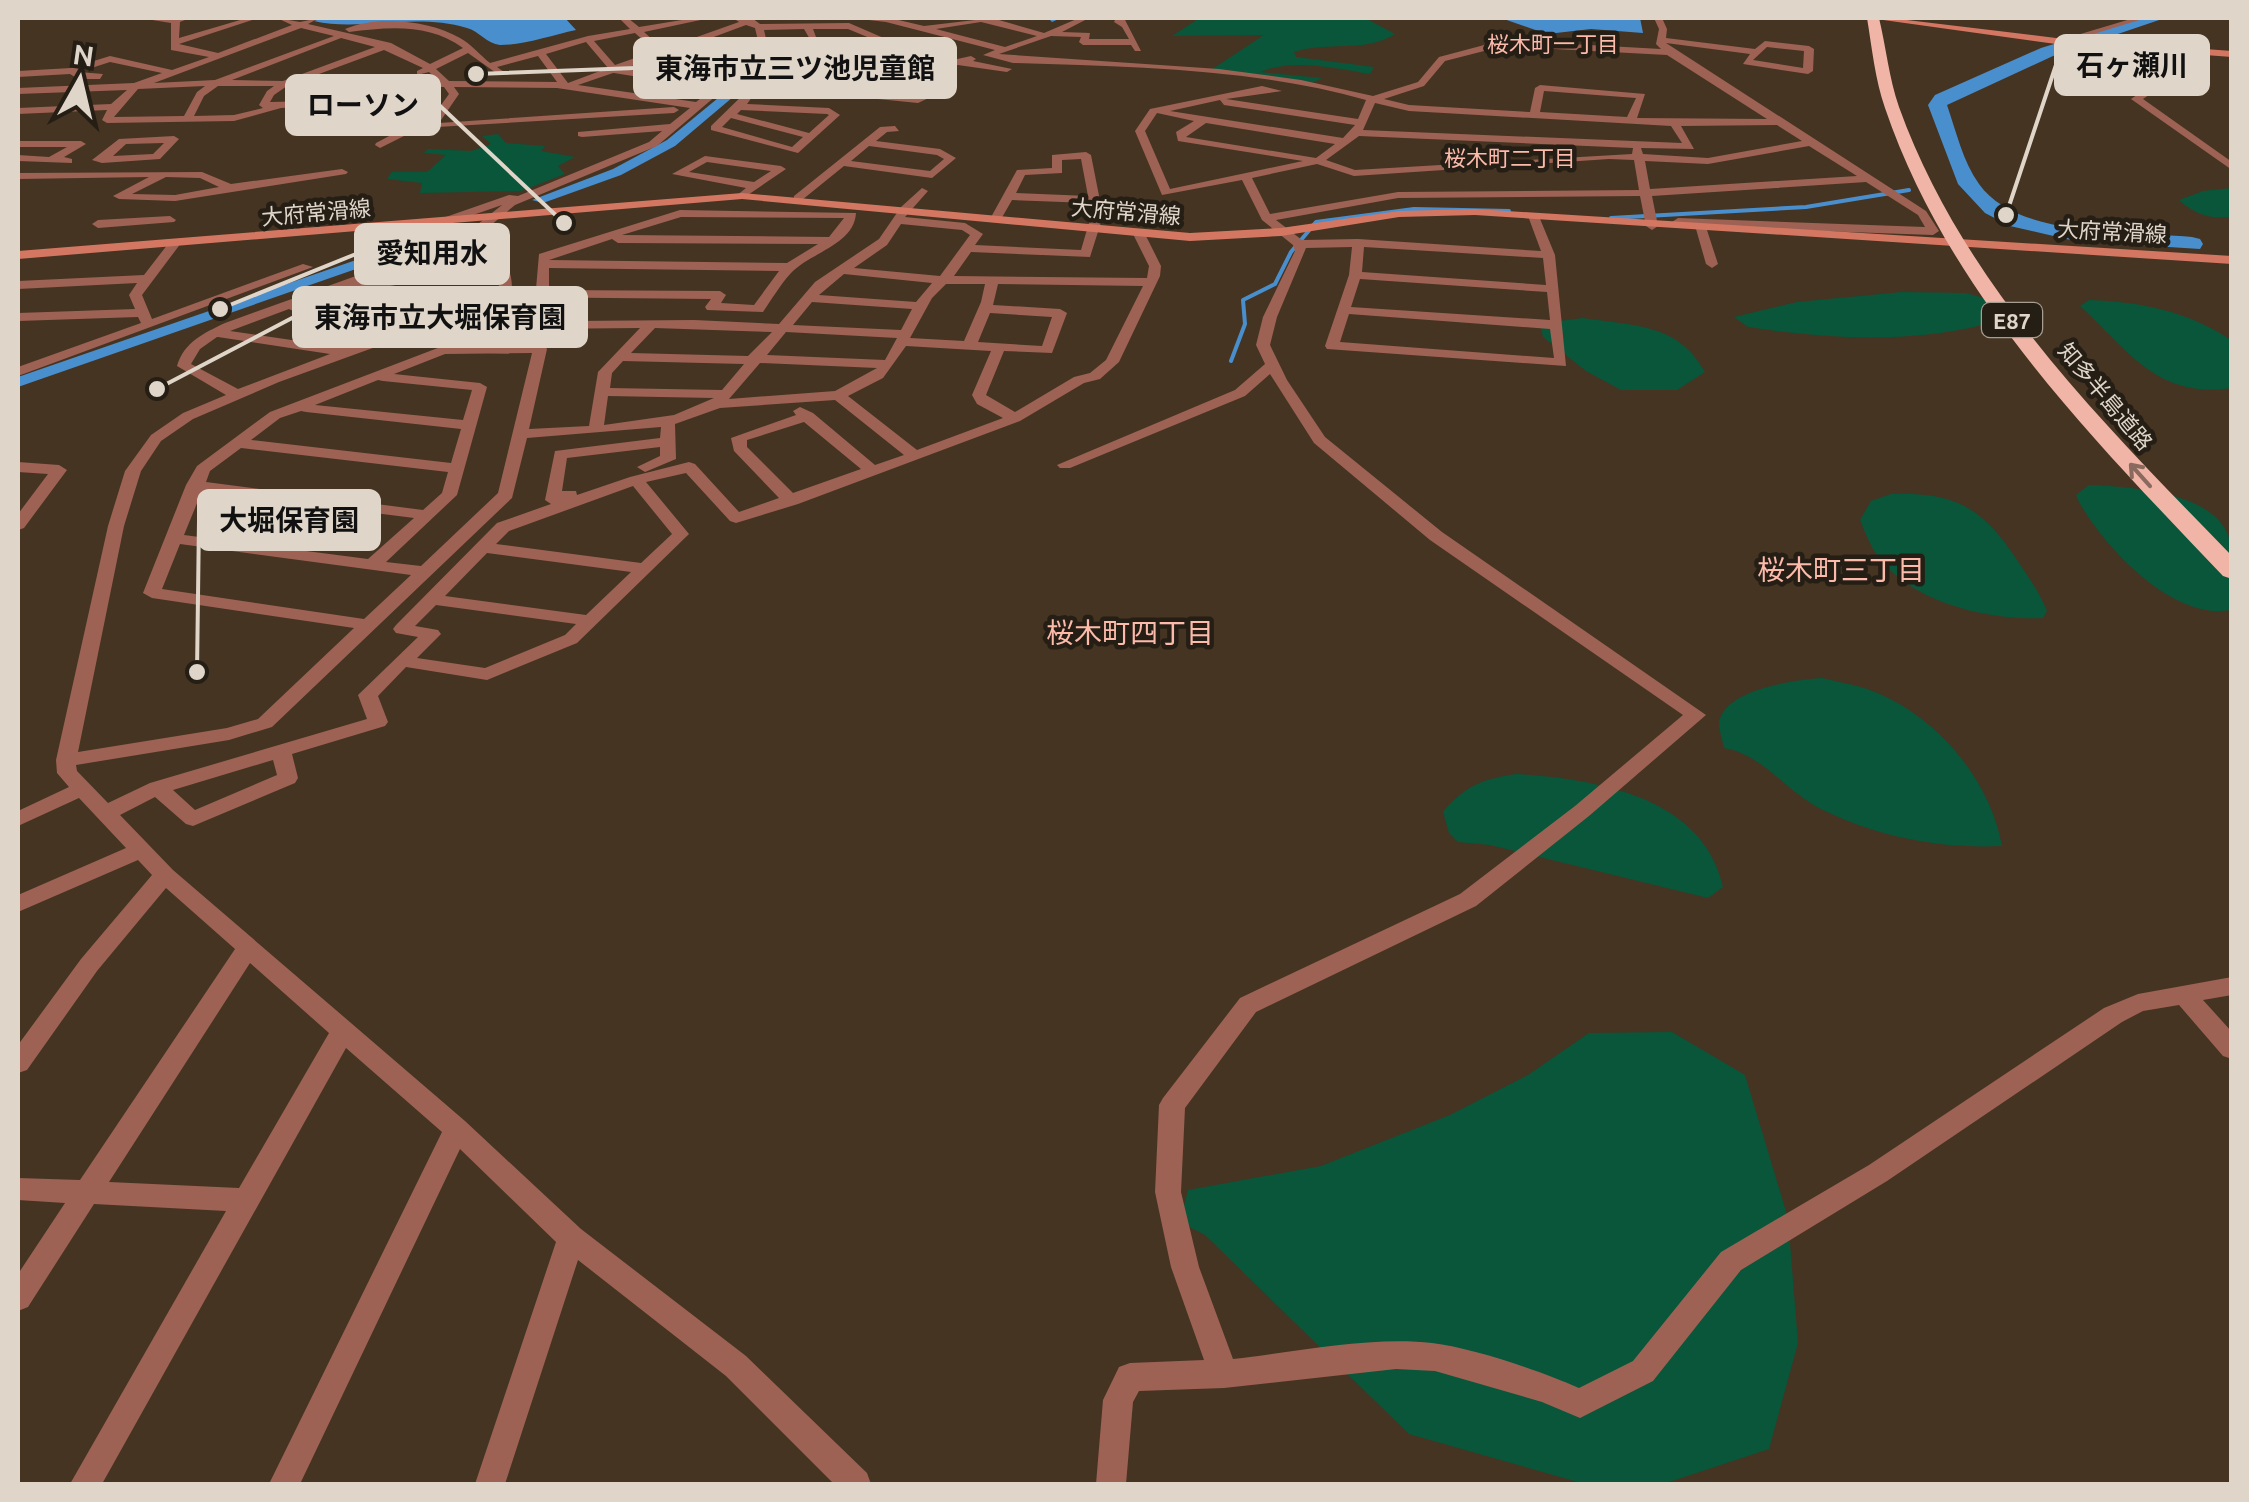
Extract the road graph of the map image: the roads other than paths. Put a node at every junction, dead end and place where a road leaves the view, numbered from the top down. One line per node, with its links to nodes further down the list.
1 (144, 18): 18 (street)
2 (188, 18): 18 (street)
3 (254, 18): 37 (street)
4 (280, 18): 23 (street)
5 (315, 18): 23 (street)
6 (623, 18): 26 (street)
7 (706, 18): 26 (street)
8 (855, 18): 9 (street)
9 (888, 18): 25 (street)
10 (981, 18): 25 (street); 28 (street)
11 (1658, 18): 30 (street)
12 (1674, 18): 30 (street)
13 (2142, 18): 34 (street)
14 (1080, 19): 19 (street); 28 (street)
15 (1879, 19): 22 (main road); 235 (highway, 知多半島道路 / E87); 240 (highway, 知多半島道路 / E87, one-way to 15)
16 (741, 20): 20 (street); 32 (street)
17 (1119, 20): 21 (street); 36 (street)
18 (176, 21): 37 (street)
19 (1053, 21)
20 (758, 22): 24 (street); 41 (street)
21 (1104, 22)
22 (1950, 23): 34 (main road)
23 (296, 24): 27 (street); 49 (street)
24 (807, 26): 33 (street); 41 (street)
25 (923, 29): 33 (street); 42 (street)
26 (635, 30): 31 (street); 43 (street)
27 (319, 32): 29 (street); 40 (street)
28 (1044, 34): 35 (street); 42 (street)
29 (344, 35): 38 (street); 50 (street)
30 (1662, 36): 39 (street); 44 (street)
31 (588, 39): 46 (street); 59 (street)
32 (700, 39): 41 (street); 43 (street)
33 (888, 41): 57 (street)
34 (2061, 41): 45 (main road)
35 (1090, 42): 36 (street); 52 (street)
36 (1134, 42): 53 (street)
37 (174, 43): 49 (street)
38 (388, 46): 58 (street); 67 (street)
39 (1761, 48): 39 (street)
40 (468, 50): 54 (street); 58 (street)
41 (766, 50): 55 (street)
42 (1005, 50): 47 (street)
43 (662, 52): 55 (street); 59 (street)
44 (1669, 52): 82 (street); 97 (street)
45 (2190, 52): 48 (main road); 125 (street)
46 (540, 53): 54 (street); 75 (street)
47 (988, 54): 51 (street); 52 (street)
48 (2232, 54)
49 (220, 56): 50 (street); 61 (street)
50 (269, 62): 66 (street)
51 (959, 62): 53 (street); 62 (street)
52 (1090, 62): 53 (street)
53 (1140, 64): 82 (street)
54 (489, 66): 72 (street)
55 (750, 67): 64 (street)
56 (149, 68): 60 (street); 60 (street); 61 (street)
57 (825, 69): 62 (street); 65 (street)
58 (428, 70): 68 (street); 70 (street)
59 (614, 70): 75 (street); 76 (street)
60 (72, 71): 63 (street)
61 (171, 72): 74 (street)
62 (914, 72): 73 (street)
63 (18, 74)
64 (738, 77): 65 (street); 76 (street)
65 (758, 78): 89 (street)
66 (216, 83): 67 (street); 74 (street); 92 (street)
67 (285, 84): 68 (street); 84 (street)
68 (395, 84): 69 (street); 81 (street)
69 (426, 84): 70 (street); 85 (street)
70 (448, 84): 71 (street); 99 (street)
71 (501, 84): 72 (street); 79 (street)
72 (520, 85): 75 (street)
73 (918, 85)
74 (136, 86): 78 (street); 83 (street)
75 (566, 86): 77 (street)
76 (720, 87): 86 (street)
77 (596, 90): 86 (street); 93 (street)
78 (20, 94)
79 (498, 98)
80 (1210, 100): 82 (street); 90 (street); 101 (street)
81 (355, 102): 84 (street); 85 (street)
82 (1369, 102): 87 (street); 101 (street)
83 (114, 106): 88 (street); 92 (street)
84 (279, 106): 92 (street)
85 (379, 106): 98 (street)
86 (698, 107): 93 (street); 100 (street)
87 (1432, 110): 91 (street); 104 (street)
88 (18, 111)
89 (732, 111): 105 (street); 105 (street); 105 (street)
90 (1154, 112): 94 (street); 130 (street)
91 (1534, 116): 95 (street); 95 (street)
92 (188, 117)
93 (585, 118): 99 (street)
94 (1203, 120): 106 (street); 108 (street)
95 (1628, 120): 96 (street); 112 (street)
96 (1674, 122): 97 (street); 113 (street)
97 (1778, 122): 109 (street)
98 (416, 126): 99 (street); 111 (street)
99 (431, 127)
100 (676, 127): 103 (street); 138 (street)
101 (1359, 128): 104 (street); 108 (street)
102 (895, 130): 107 (street)
103 (582, 134)
104 (1423, 135): 112 (street); 124 (street)
105 (810, 136)
106 (1182, 138): 114 (street); 115 (street)
107 (868, 142): 123 (street); 123 (street)
108 (1345, 142): 120 (street)
109 (1808, 142): 119 (street); 131 (street)
110 (18, 144): 121 (street)
111 (380, 144)
112 (1635, 144): 113 (street); 117 (street)
113 (1690, 147): 119 (street)
114 (1192, 152)
115 (1271, 152): 120 (street); 122 (street)
116 (18, 158): 121 (street)
117 (1641, 159): 119 (street); 124 (street); 135 (street)
118 (102, 160): 118 (street); 121 (street)
119 (1687, 160)
120 (1319, 161): 127 (street); 130 (street)
121 (47, 162): 129 (street)
122 (1238, 162)
123 (844, 163): 139 (street)
124 (1424, 166): 127 (street)
125 (2232, 167)
126 (342, 172): 133 (street)
127 (1354, 172): 143 (street)
128 (164, 174): 129 (street); 133 (street); 140 (street)
129 (19, 176)
130 (1246, 178): 155 (street)
131 (1867, 179): 135 (street); 152 (street)
132 (756, 186): 132 (street); 136 (street)
133 (230, 188): 140 (street)
134 (922, 191): 145 (street)
135 (1647, 193): 143 (street); 152 (street)
136 (742, 196): 139 (main road, 大府常滑線); 141 (main road, 大府常滑線)
137 (1008, 196): 142 (street); 142 (street); 148 (street)
138 (522, 198): 146 (street); 150 (street)
139 (798, 198): 145 (main road, 大府常滑線)
140 (182, 200): 149 (street)
141 (695, 200): 144 (street); 146 (main road, 大府常滑線)
142 (1094, 200): 153 (street)
143 (1356, 202): 155 (street)
144 (680, 213): 157 (street); 158 (street)
145 (903, 213): 148 (main road, 大府常滑線); 172 (street); 175 (street)
146 (495, 216): 150 (main road, 大府常滑線); 159 (street)
147 (1534, 216): 152 (main road, 大府常滑線); 155 (main road, 大府常滑線); 166 (street)
148 (996, 218): 153 (main road, 大府常滑線)
149 (170, 220): 151 (street); 162 (street)
150 (444, 221): 161 (main road, 大府常滑線)
151 (98, 224)
152 (1652, 224): 154 (main road, 大府常滑線)
153 (1093, 229): 156 (main road, 大府常滑線); 163 (street)
154 (1702, 229): 167 (main road, 大府常滑線); 169 (street)
155 (1282, 231): 156 (main road, 大府常滑線); 160 (street); 206 (street)
156 (1139, 234): 177 (street)
157 (601, 238): 158 (street); 168 (street)
158 (835, 240): 171 (street)
159 (463, 242): 179 (street); 183 (street)
160 (1358, 243): 164 (street); 173 (street)
161 (175, 244): 162 (main road, 大府常滑線); 174 (street)
162 (156, 245): 165 (main road, 大府常滑線)
163 (975, 249)
164 (1450, 249): 166 (street); 178 (street)
165 (18, 255)
166 (1549, 255): 181 (street)
167 (2232, 260)
168 (543, 264): 171 (street); 182 (street)
169 (1712, 264)
170 (307, 267): 191 (street)
171 (789, 267): 182 (street)
172 (838, 270): 175 (street); 184 (street)
173 (1355, 275): 178 (street); 189 (street)
174 (146, 279): 180 (street); 191 (street)
175 (942, 280): 176 (street); 186 (street)
176 (992, 280): 177 (street); 188 (street)
177 (1152, 282): 216 (street)
178 (1448, 282): 181 (street)
179 (353, 283): 185 (street); 187 (street)
180 (18, 285)
181 (1552, 289): 194 (street)
182 (542, 292): 183 (street)
183 (506, 293): 187 (street)
184 (811, 298): 186 (street); 195 (street)
185 (289, 306): 196 (street); 197 (street)
186 (920, 306): 198 (street)
187 (504, 308): 192 (street)
188 (985, 309): 199 (street); 200 (street)
189 (1345, 310): 194 (street); 194 (street)
190 (18, 318): 191 (street)
191 (143, 321): 204 (street); 207 (street)
192 (496, 324): 193 (street); 196 (street)
193 (652, 324): 195 (street); 202 (street)
194 (1557, 324)
195 (782, 328): 198 (street); 203 (street)
196 (414, 331): 201 (street)
197 (216, 332): 201 (street); 210 (street)
198 (902, 338): 199 (street); 205 (street)
199 (969, 346): 200 (street)
200 (999, 347): 216 (street)
201 (346, 352): 210 (street)
202 (619, 357): 203 (street); 209 (street)
203 (752, 360): 205 (street); 212 (street)
204 (18, 364)
205 (889, 364): 211 (street)
206 (1272, 365): 224 (street); 266 (street)
207 (18, 372)
208 (381, 377): 214 (street); 218 (street); 220 (street)
209 (602, 392): 212 (street); 219 (street)
210 (237, 395): 246 (street)
211 (838, 396): 213 (street); 223 (street)
212 (721, 399): 213 (street); 217 (street)
213 (786, 402): 215 (street)
214 (299, 407): 218 (street); 222 (street)
215 (808, 416): 227 (street); 230 (street)
216 (1015, 418): 223 (street)
217 (668, 421): 219 (street); 221 (street)
218 (469, 424): 226 (street)
219 (596, 428): 220 (street)
220 (520, 434): 239 (street)
221 (668, 442): 221 (street)
222 (237, 443): 226 (street); 229 (street)
223 (915, 456): 227 (street)
224 (1065, 465)
225 (18, 467): 231 (street)
226 (456, 468): 232 (street)
227 (873, 471): 230 (street)
228 (636, 480): 230 (street); 236 (street); 238 (street)
229 (194, 485): 232 (street); 234 (street)
230 (792, 501)
231 (23, 510): 233 (street)
232 (427, 515): 237 (street)
233 (18, 525)
234 (172, 538): 237 (street); 243 (street)
235 (2232, 546)
236 (482, 547): 238 (street); 241 (street)
237 (372, 564): 239 (street)
238 (646, 570): 242 (street)
239 (424, 572): 243 (street)
240 (2232, 572)
241 (430, 600): 242 (street); 244 (street)
242 (590, 622): 244 (street)
243 (368, 625): 246 (street)
244 (402, 661): 245 (street)
245 (280, 751): 248 (street); 248 (street)
246 (66, 760): 247 (street)
247 (84, 788): 249 (street); 250 (street)
248 (157, 788): 249 (street)
249 (106, 813): 251 (street)
250 (18, 819)
251 (140, 850): 252 (street); 253 (street)
252 (165, 874): 254 (street); 259 (street)
253 (18, 904)
254 (248, 947): 257 (street); 262 (street)
255 (2232, 986): 256 (street)
256 (2183, 993): 258 (street); 266 (street)
257 (343, 1031): 260 (street); 263 (street)
258 (2232, 1049)
259 (18, 1064)
260 (456, 1129): 264 (street); 268 (street)
261 (18, 1189): 262 (street)
262 (88, 1193): 263 (street); 265 (street)
263 (244, 1200): 267 (street)
264 (570, 1238): 269 (street); 270 (street)
265 (18, 1298)
266 (1224, 1374): 271 (street)
267 (85, 1484)
268 (284, 1484)
269 (490, 1484)
270 (856, 1484)
271 (1112, 1484)

